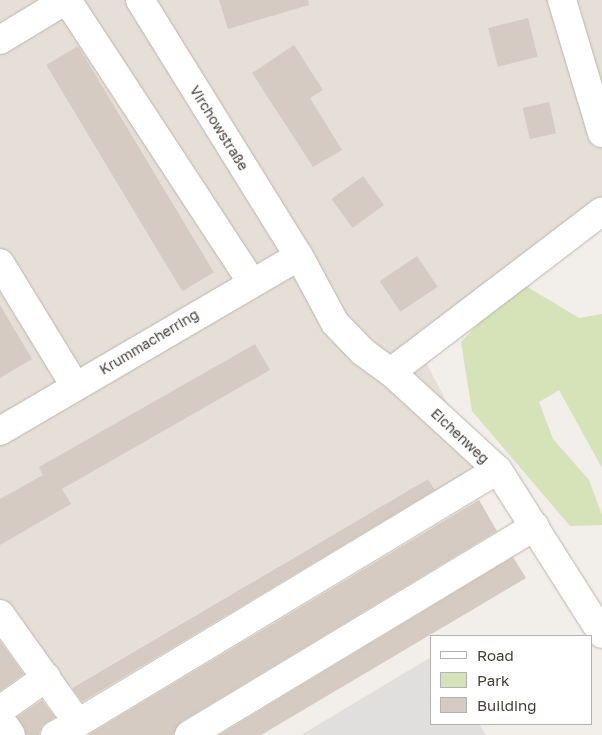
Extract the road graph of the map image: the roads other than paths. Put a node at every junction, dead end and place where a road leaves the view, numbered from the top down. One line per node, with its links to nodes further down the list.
1 (66, 0): 4 (street); 9 (street)
2 (140, 0): 7 (street, Virchowstraße)
3 (562, 0): 5 (street)
4 (0, 40)
5 (602, 133)
6 (602, 211): 10 (street)
7 (298, 256): 9 (street, Krummacherring); 10 (street, Eichenweg)
8 (0, 263): 11 (street)
9 (251, 281): 11 (street, Krummacherring)
10 (391, 372): 13 (street, Eichenweg)
11 (75, 386): 12 (street, Krummacherring)
12 (0, 431)
13 (498, 470): 14 (street, Eichenweg); 20 (street)
14 (534, 526): 16 (street, Eichenweg); 22 (street)
15 (0, 614): 17 (street)
16 (602, 634)
17 (47, 677): 18 (street); 20 (street)
18 (0, 710)
19 (0, 719): 21 (street)
20 (66, 729)
21 (11, 735)
22 (190, 735)

